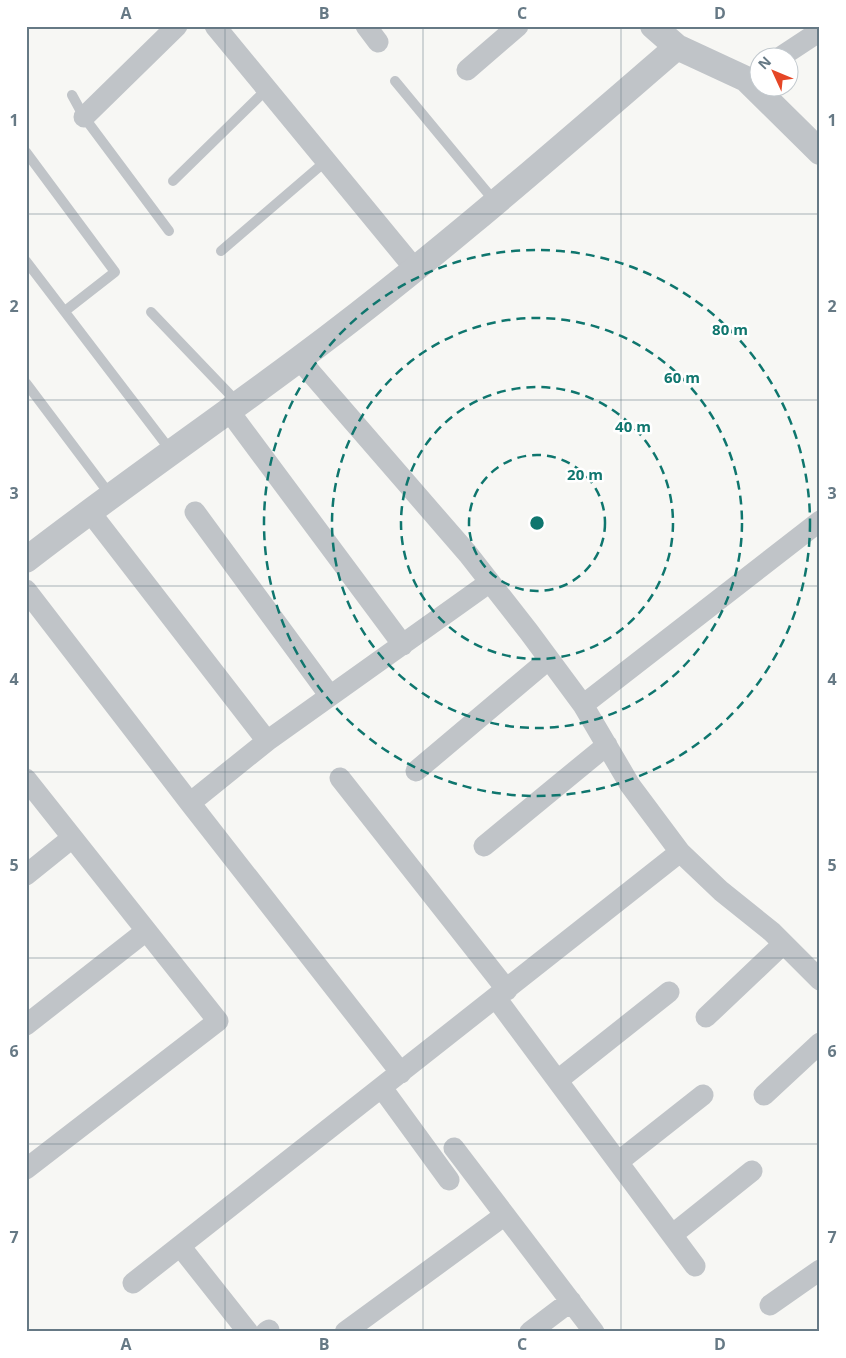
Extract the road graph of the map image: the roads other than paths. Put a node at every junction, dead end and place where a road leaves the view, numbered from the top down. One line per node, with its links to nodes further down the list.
1 (177, 26): 14 (street)
2 (215, 26): 11 (street)
3 (518, 26): 8 (street)
4 (653, 26): 6 (street)
5 (820, 31): 7 (street)
6 (678, 47): 9 (street); 19 (street)
7 (794, 48)
8 (467, 70)
9 (748, 73)
10 (395, 80): 19 (lane)
11 (267, 89): 17 (street); 18 (lane)
12 (72, 95): 14 (lane)
13 (772, 98): 16 (street)
14 (84, 117): 20 (lane)
15 (26, 152): 24 (lane)
16 (820, 152)
17 (326, 161): 21 (lane); 23 (street)
18 (173, 181)
19 (496, 203): 23 (street)
20 (168, 231)
21 (221, 251)
22 (26, 261): 24 (lane)
23 (415, 269): 26 (street)
24 (65, 311): 29 (lane)
25 (150, 312): 28 (lane)
26 (299, 360): 28 (street); 35 (street)
27 (26, 383): 30 (lane)
28 (234, 407): 29 (street); 37 (street)
29 (172, 452): 30 (street)
30 (112, 497): 31 (street)
31 (90, 512): 34 (street); 41 (street)
32 (195, 512): 39 (street)
33 (820, 521): 40 (street)
34 (26, 560)
35 (490, 582): 37 (street); 38 (street)
36 (26, 590): 46 (street)
37 (403, 645): 39 (street)
38 (549, 659): 40 (street); 43 (street)
39 (330, 696): 41 (street)
40 (583, 705): 42 (street)
41 (267, 741): 46 (street)
42 (606, 745): 48 (street); 49 (street)
43 (416, 770)
44 (340, 778): 55 (street)
45 (26, 779): 47 (street)
46 (190, 802): 59 (street)
47 (72, 838): 50 (street); 51 (street)
48 (484, 846)
49 (680, 852): 52 (street); 55 (street)
50 (26, 875)
51 (146, 931): 57 (street); 66 (street)
52 (783, 944): 53 (street); 56 (street)
53 (820, 980)
54 (669, 992): 60 (street)
55 (501, 994): 59 (street); 60 (street)
56 (706, 1017)
57 (26, 1025)
58 (820, 1043): 63 (street)
59 (401, 1072): 61 (street)
60 (558, 1080): 65 (street)
61 (382, 1088): 68 (street); 71 (street)
62 (703, 1094): 65 (street)
63 (764, 1095)
64 (454, 1148): 69 (street)
65 (618, 1162): 70 (street)
66 (26, 1169)
67 (752, 1171): 70 (street)
68 (449, 1180)
69 (505, 1215): 77 (street); 80 (street)
70 (672, 1235): 74 (street)
71 (180, 1246): 76 (street); 79 (street)
72 (820, 1253): 73 (street)
73 (820, 1262)
74 (695, 1266)
75 (820, 1270): 78 (street)
76 (133, 1283)
77 (570, 1301): 81 (street); 82 (street)
78 (770, 1305)
79 (261, 1331)
80 (345, 1332)
81 (530, 1332)
82 (594, 1332)

